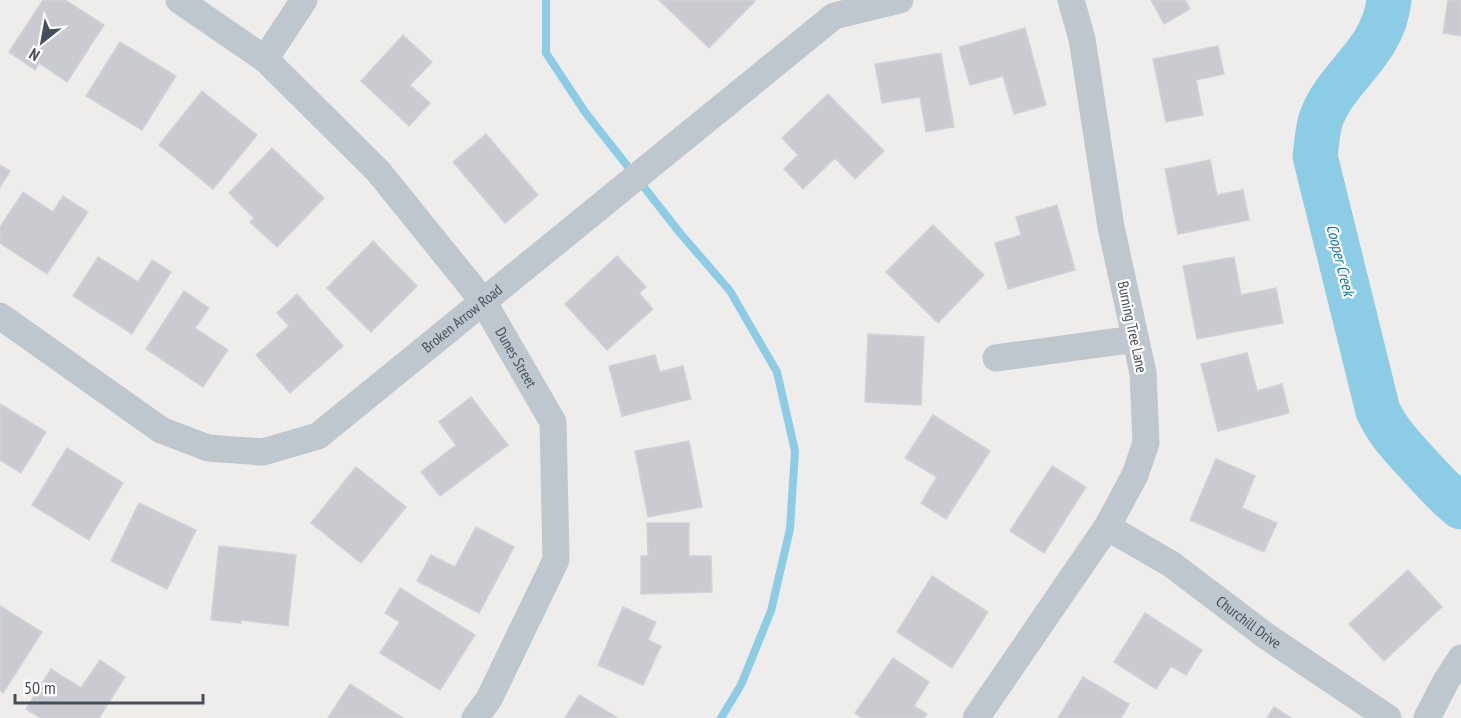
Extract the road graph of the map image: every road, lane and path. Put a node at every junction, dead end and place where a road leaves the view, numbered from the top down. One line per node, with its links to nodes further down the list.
1 (179, 0): 5 (street, Dunes Street)
2 (304, 0): 5 (street)
3 (900, 0): 6 (street, Broken Arrow Road)
4 (1071, 0): 8 (street, Burning Tree Lane)
5 (265, 59): 6 (street, Dunes Street)
6 (483, 301): 7 (street, Broken Arrow Road); 12 (street, Dunes Street)
7 (0, 316)
8 (1135, 339): 9 (street); 10 (street, Burning Tree Lane)
9 (996, 358)
10 (1107, 526): 13 (street, Burning Tree Lane); 14 (street, Churchill Drive)
11 (1461, 658): 15 (street)
12 (475, 718)
13 (976, 718)
14 (1388, 718)
15 (1427, 718)

